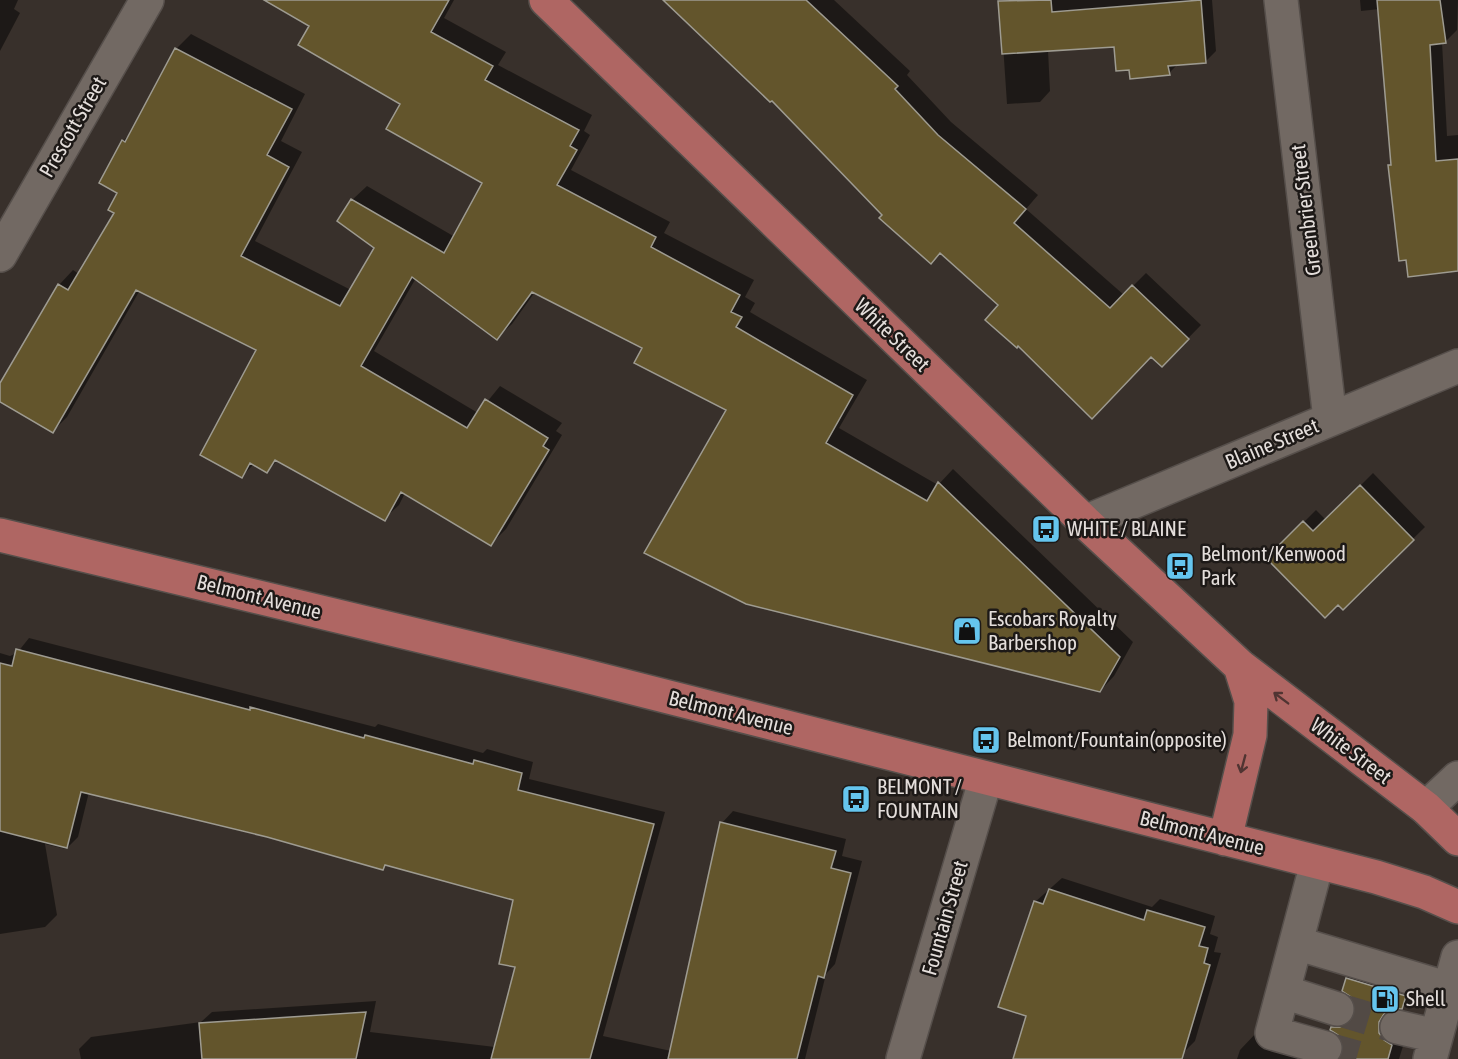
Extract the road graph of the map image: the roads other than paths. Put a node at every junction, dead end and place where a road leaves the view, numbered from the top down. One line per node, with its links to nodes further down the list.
1 (147, 0): 4 (street, Prescott Street)
2 (546, 0): 7 (main road, White Street)
3 (1281, 0): 6 (street, Greenbrier Street)
4 (0, 255)
5 (1458, 366): 6 (street, Blaine Street)
6 (1330, 419): 7 (street, Blaine Street)
7 (1085, 522): 9 (main road, White Street)
8 (0, 535): 10 (main road, Belmont Avenue)
9 (1240, 666): 12 (main road, White Street, one-way to 9); 13 (main road, White Street, one-way to 13)
10 (986, 778): 13 (main road, Belmont Avenue); 25 (street, Fountain Street)
11 (1458, 778): 12 (street)
12 (1426, 808): 14 (main road, White Street)
13 (1226, 839): 15 (main road, Belmont Avenue)
14 (1458, 839)
15 (1317, 863): 16 (main road, Belmont Avenue); 17 (street)
16 (1458, 907)
17 (1296, 944): 19 (street); 20 (street)
18 (1458, 957): 19 (street)
19 (1449, 989): 24 (street)
20 (1284, 992): 21 (street); 23 (street)
21 (1336, 1009)
22 (1397, 1027): 24 (street)
23 (1325, 1048)
24 (1433, 1048)
25 (903, 1059)

